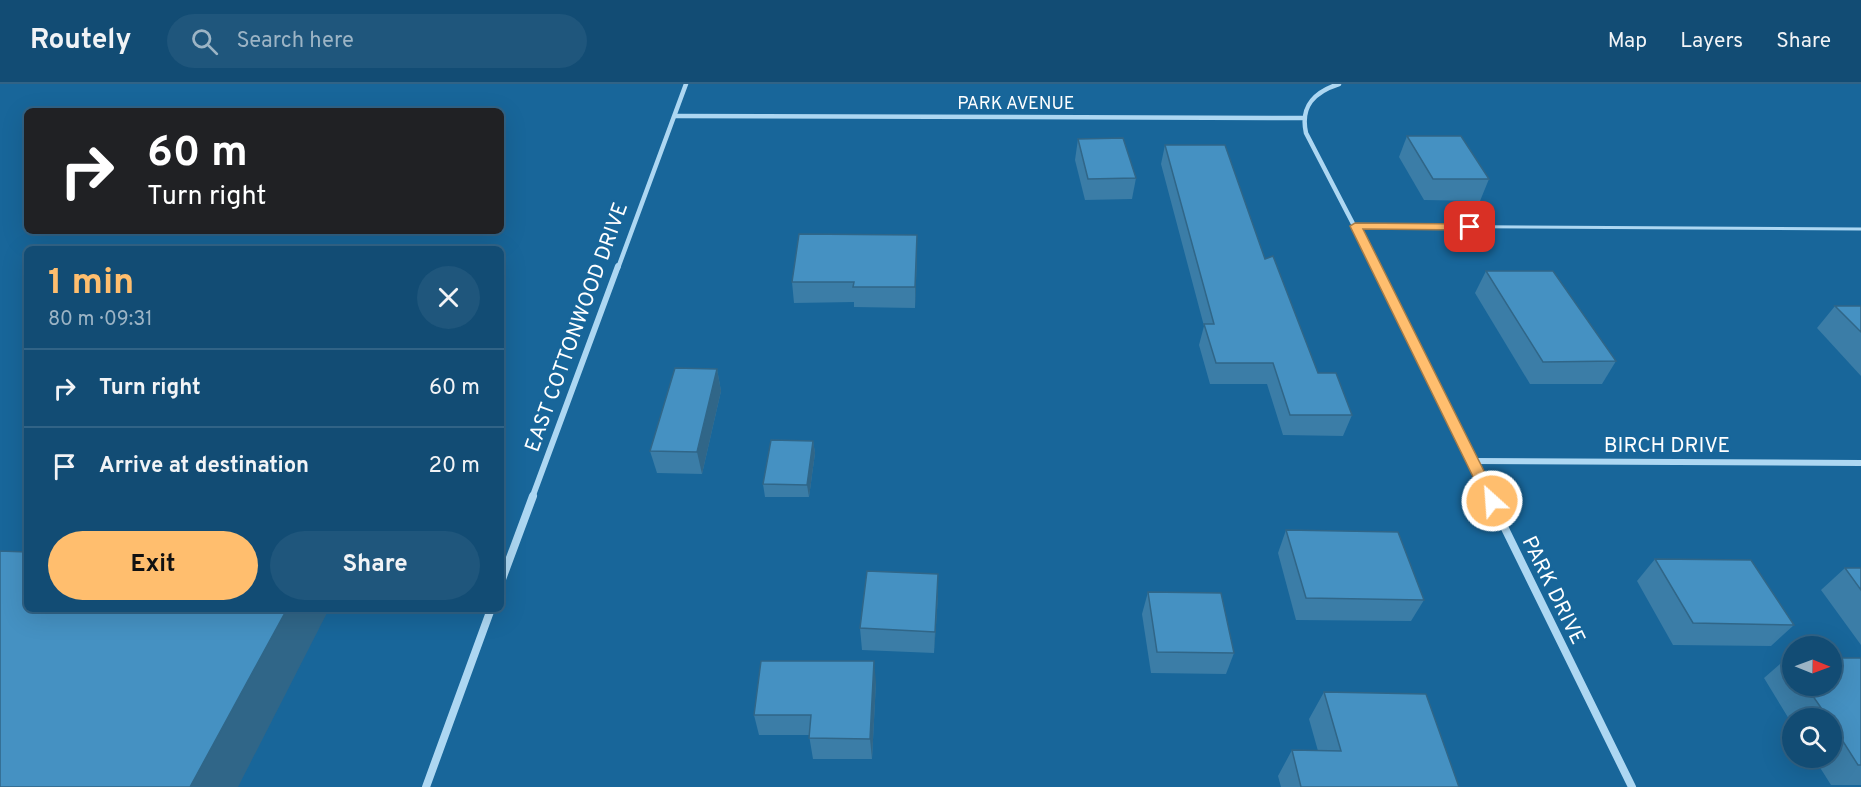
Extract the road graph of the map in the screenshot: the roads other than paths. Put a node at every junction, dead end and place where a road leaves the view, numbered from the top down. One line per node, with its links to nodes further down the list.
1 (686, 84): 3 (street, EAST COTTONWOOD DRIVE)
2 (1339, 84): 4 (street)
3 (675, 116): 4 (street, PARK AVENUE); 9 (street, EAST COTTONWOOD DRIVE)
4 (1303, 118): 5 (street, PARK DRIVE)
5 (1355, 226): 6 (lane); 7 (street, PARK DRIVE)
6 (1861, 229)
7 (1472, 461): 8 (street, BIRCH DRIVE); 12 (street, PARK DRIVE)
8 (1861, 463)
9 (504, 574)
10 (490, 612): 11 (street)
11 (426, 787)
12 (1632, 787)

